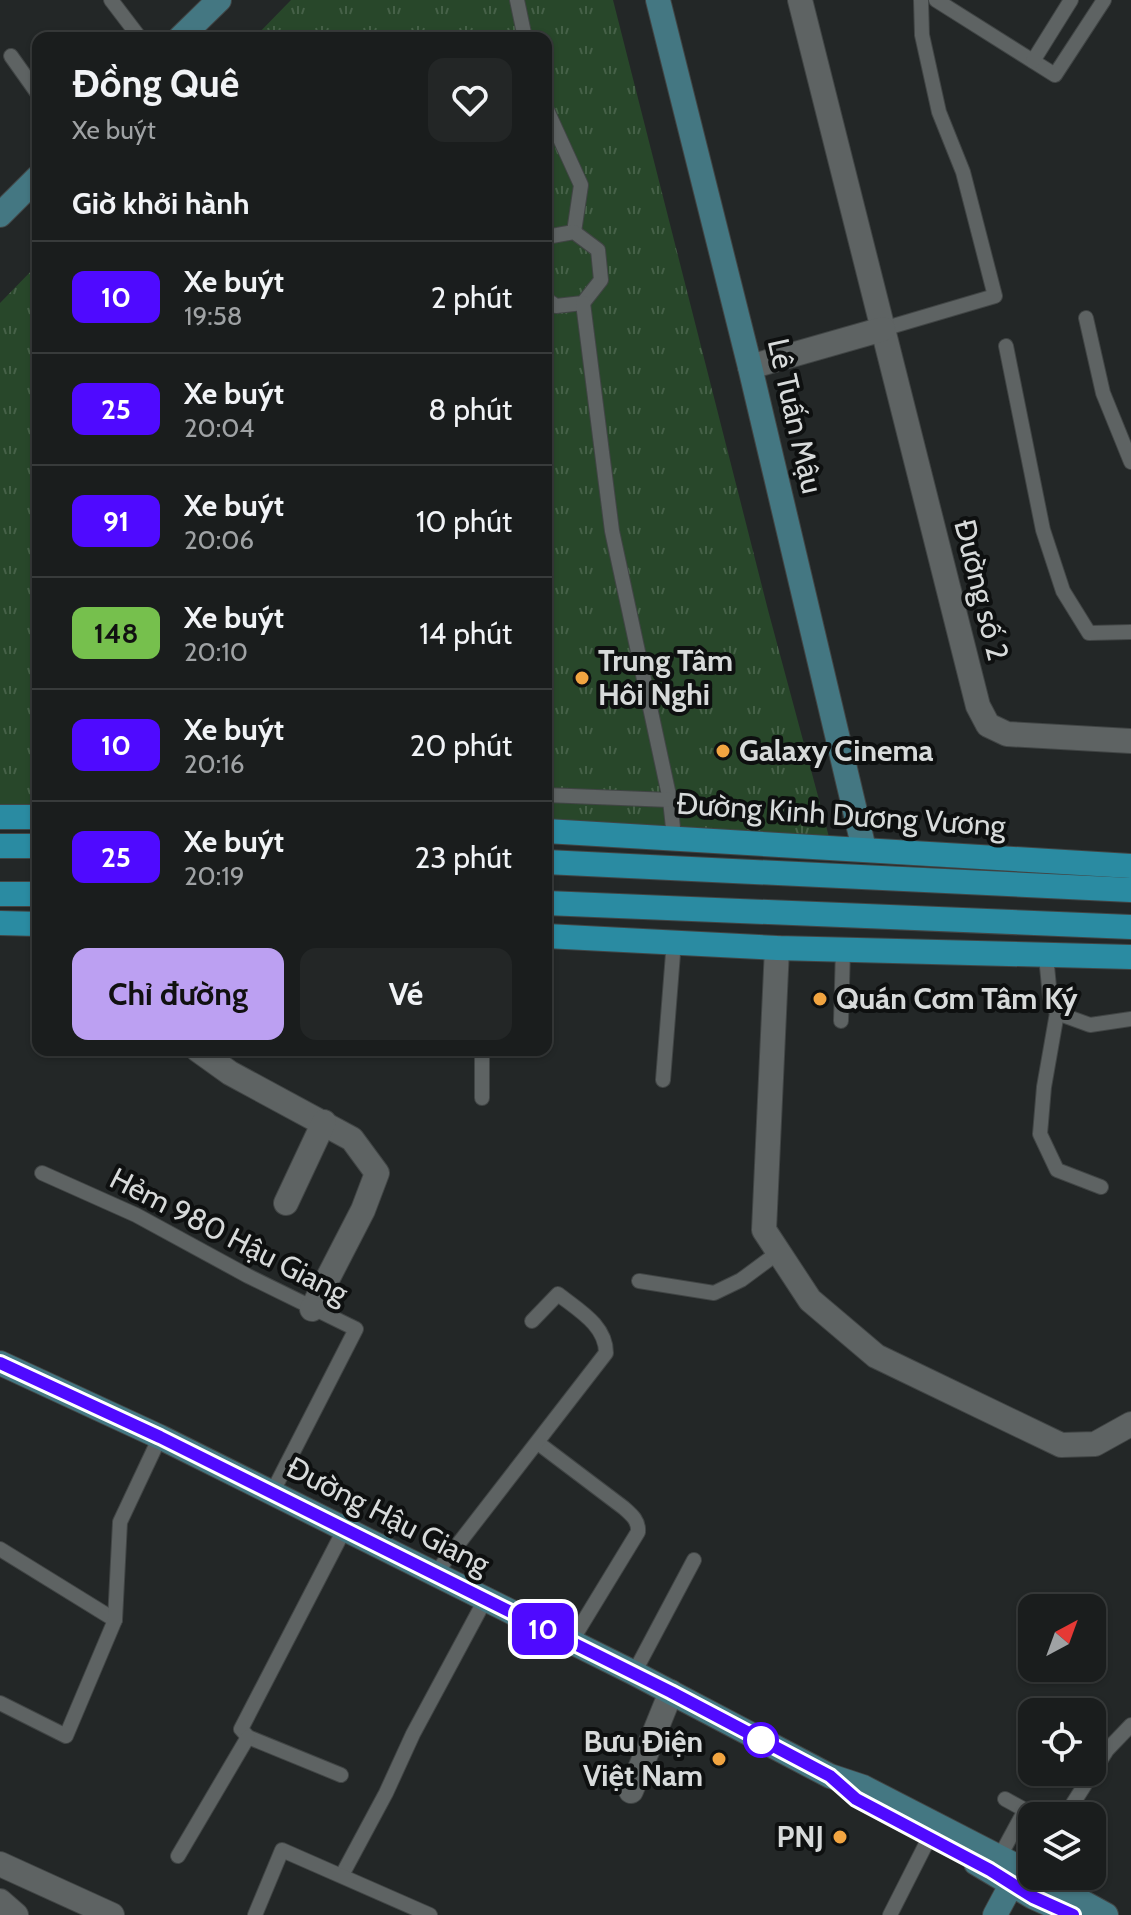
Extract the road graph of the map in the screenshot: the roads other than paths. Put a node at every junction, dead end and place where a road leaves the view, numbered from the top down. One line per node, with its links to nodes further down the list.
1 (111, 0): 10 (lane)
2 (219, 0): 11 (main road)
3 (517, 0): 12 (lane)
4 (658, 0): 26 (main road, Lê Tuấn Mậu)
5 (800, 0): 24 (street, Đường số 2)
6 (921, 0): 24 (lane)
7 (936, 0): 14 (lane)
8 (1071, 0): 14 (lane)
9 (1104, 0): 14 (lane)
10 (135, 32)
11 (186, 32)
12 (524, 32)
13 (11, 56): 15 (lane)
14 (1033, 61)
15 (32, 86)
16 (552, 121): 19 (lane)
17 (32, 183): 18 (main road)
18 (0, 215)
19 (574, 232): 20 (lane); 22 (lane)
20 (552, 236)
21 (552, 303): 22 (lane)
22 (583, 303): 31 (lane)
23 (1086, 318): 27 (lane)
24 (883, 329): 26 (street); 29 (street, Đường số 2)
25 (1006, 346): 28 (lane)
26 (750, 367): 38 (main road, Lê Tuấn Mậu)
27 (1131, 462)
28 (1131, 632)
29 (1131, 741)
30 (552, 795): 31 (lane)
31 (670, 800): 35 (lane)
32 (0, 817): 33 (main road)
33 (32, 817)
34 (552, 831): 35 (main road, Đường Kinh Dương Vương)
35 (674, 837): 38 (main road, Đường Kinh Dương Vương); 41 (main road)
36 (0, 846): 37 (main road)
37 (32, 846)
38 (864, 849): 40 (main road, Đường Kinh Dương Vương); 42 (main road)
39 (552, 862): 41 (main road, Đường Kinh Dương Vương)
40 (1131, 866)
41 (674, 868): 42 (main road, Đường Kinh Dương Vương); 47 (main road)
42 (871, 877): 43 (main road, Đường Kinh Dương Vương)
43 (1131, 890)
44 (0, 894): 45 (main road)
45 (32, 894)
46 (552, 903): 47 (main road)
47 (674, 910): 50 (main road); 52 (main road)
48 (0, 923): 49 (main road)
49 (32, 924)
50 (1131, 927)
51 (552, 936): 52 (main road)
52 (674, 941): 53 (main road); 62 (lane)
53 (777, 948): 54 (main road); 68 (street)
54 (843, 949): 55 (main road); 59 (lane)
55 (1046, 956): 56 (main road); 57 (lane)
56 (1131, 957)
57 (1057, 1013): 58 (lane); 66 (lane)
58 (1131, 1019)
59 (841, 1021)
60 (206, 1056): 64 (street)
61 (482, 1056): 63 (lane)
62 (663, 1080)
63 (482, 1098)
64 (324, 1122): 67 (street); 70 (street)
65 (42, 1173): 70 (lane, Hẻm 980 Hậu Giang)
66 (1101, 1187)
67 (286, 1203)
68 (779, 1252): 69 (lane); 73 (street)
69 (639, 1281)
70 (312, 1309): 76 (lane, Hẻm 980 Hậu Giang)
71 (532, 1321): 75 (lane)
72 (0, 1363): 74 (main road, Đường Hậu Giang)
73 (1131, 1424)
74 (160, 1437): 76 (main road, Đường Hậu Giang); 82 (lane)
75 (538, 1443): 80 (lane); 83 (lane)
76 (272, 1493): 77 (main road, Đường Hậu Giang)
77 (344, 1530): 80 (main road, Đường Hậu Giang); 88 (lane)
78 (0, 1549): 82 (lane)
79 (694, 1560): 84 (lane)
80 (435, 1574): 81 (main road, Đường Hậu Giang)
81 (485, 1600): 83 (main road, Đường Hậu Giang); 98 (lane)
82 (115, 1620): 86 (lane)
83 (571, 1642): 84 (main road, Đường Hậu Giang)
84 (634, 1673): 85 (main road, Đường Hậu Giang)
85 (671, 1692): 90 (main road, Đường Hậu Giang); 91 (street)
86 (0, 1703)
87 (1131, 1725): 93 (lane)
88 (248, 1737): 89 (lane); 95 (lane)
89 (341, 1775)
90 (830, 1776): 94 (main road, Đường Hậu Giang); 96 (main road, Đường Hậu Giang)
91 (631, 1791)
92 (1005, 1799): 96 (lane)
93 (1074, 1802)
94 (929, 1838): 100 (main road, Đường Hậu Giang); 109 (lane)
95 (178, 1856)
96 (999, 1858): 99 (main road, Đường Hậu Giang)
97 (0, 1864): 106 (street)
98 (342, 1875): 107 (lane); 108 (lane)
99 (1018, 1877)
100 (1018, 1882)
101 (1024, 1890): 110 (main road)
102 (1033, 1890): 111 (main road, Đường Hậu Giang)
103 (1036, 1890): 112 (main road, Đường Hậu Giang)
104 (0, 1901): 105 (street)
105 (16, 1915)
106 (112, 1915)
107 (255, 1915)
108 (430, 1915)
109 (890, 1915)
110 (995, 1915)
111 (1073, 1915)
112 (1106, 1915)

